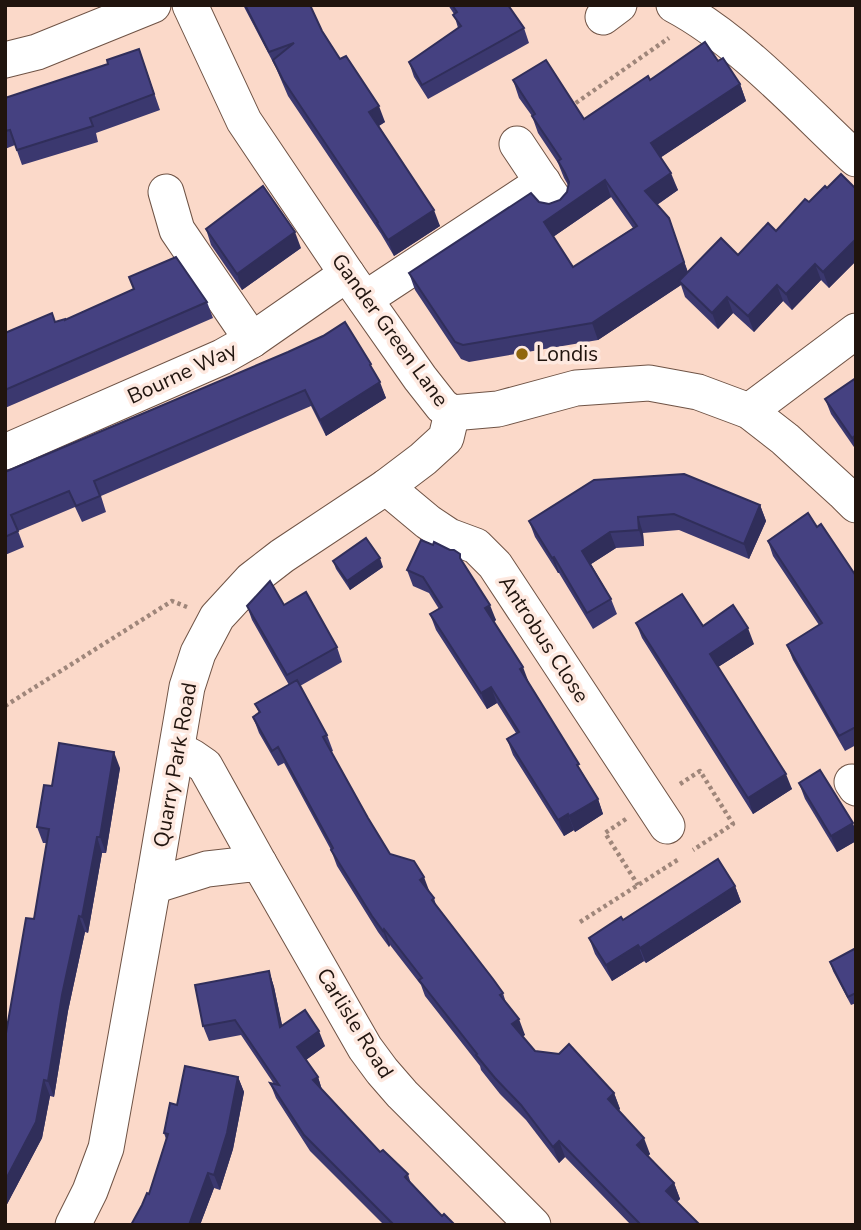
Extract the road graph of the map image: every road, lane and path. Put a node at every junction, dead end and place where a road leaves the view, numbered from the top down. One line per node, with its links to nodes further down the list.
1 (153, 5): 4 (street)
2 (190, 5): 9 (street, Gander Green Lane)
3 (686, 12): 5 (path); 7 (street)
4 (5, 60)
5 (562, 112)
6 (517, 144): 9 (street, Bourne Way)
7 (856, 159)
8 (166, 192): 11 (street)
9 (356, 287): 11 (street, Bourne Way); 13 (street, Gander Green Lane)
10 (856, 331): 12 (street)
11 (252, 340): 14 (street, Bourne Way)
12 (749, 411): 13 (street, Gander Green Lane); 16 (street, Gander Green Lane)
13 (452, 413): 15 (street, Quarry Park Road)
14 (5, 452)
15 (386, 487): 17 (street, Quarry Park Road); 21 (street, Antrobus Close)
16 (856, 505)
17 (217, 617): 18 (path); 19 (street, Quarry Park Road)
18 (5, 706)
19 (177, 749): 25 (street, Carlisle Road); 27 (street, Quarry Park Road)
20 (733, 824): 23 (path)
21 (667, 825)
22 (605, 833): 26 (path)
23 (691, 851)
24 (680, 858): 26 (path)
25 (259, 863): 27 (street); 30 (street, Carlisle Road)
26 (638, 885): 28 (path)
27 (153, 886): 29 (street, Quarry Park Road)
28 (580, 922)
29 (73, 1225)
30 (533, 1225)

